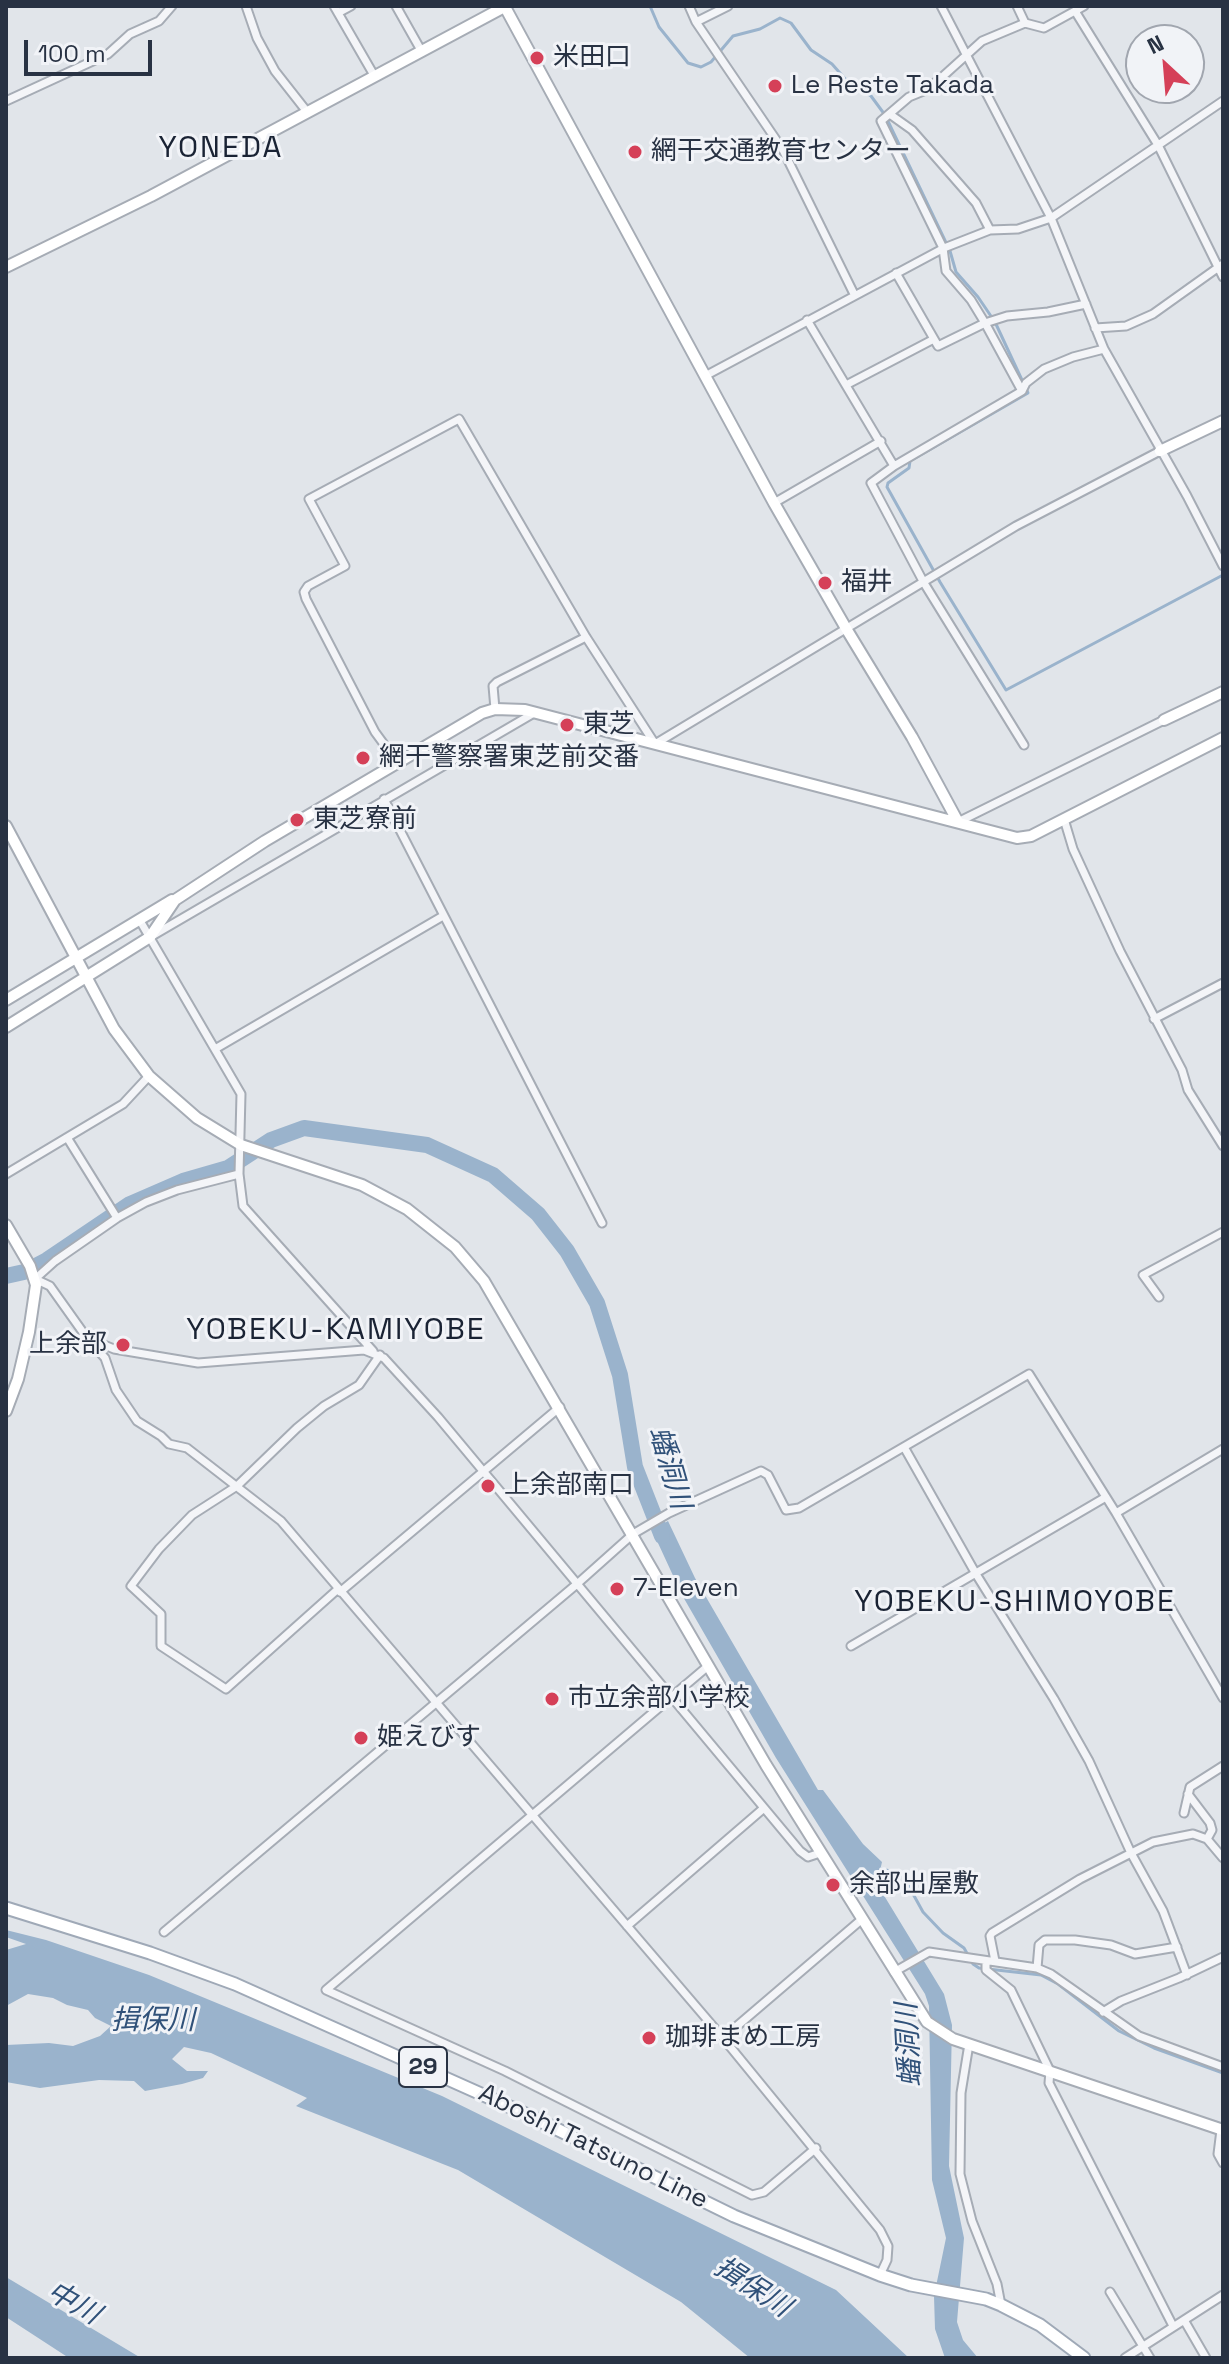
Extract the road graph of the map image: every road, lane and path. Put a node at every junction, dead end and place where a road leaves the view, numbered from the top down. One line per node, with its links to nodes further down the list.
1 (172, 6): 18 (street)
2 (246, 6): 20 (street)
3 (351, 6): 11 (street)
4 (396, 6): 15 (street)
5 (505, 6): 15 (street); 37 (street)
6 (689, 6): 13 (street)
7 (728, 6): 13 (street)
8 (941, 6): 16 (street)
9 (1017, 6): 14 (street)
10 (1084, 6): 12 (street)
11 (336, 9): 17 (street)
12 (1075, 11): 14 (street); 22 (street)
13 (696, 22): 30 (street)
14 (1025, 23): 16 (street)
15 (422, 52): 17 (street)
16 (967, 57): 21 (street); 23 (street)
17 (375, 77): 20 (street)
18 (6, 101)
19 (1223, 101): 22 (street)
20 (308, 113): 27 (street)
21 (887, 117): 24 (street); 25 (street)
22 (1158, 145): 23 (street); 26 (street)
23 (1051, 218): 24 (street); 31 (street)
24 (990, 230): 25 (street)
25 (944, 248): 28 (street); 33 (street)
26 (1220, 265): 29 (street); 34 (street)
27 (6, 267)
28 (896, 273): 30 (street); 35 (street)
29 (1223, 277)
30 (854, 294): 32 (street)
31 (1086, 304): 33 (street); 34 (street)
32 (807, 320): 37 (street); 38 (street)
33 (987, 323): 35 (street); 39 (street)
34 (1095, 328): 36 (street)
35 (934, 339): 38 (street)
36 (1104, 349): 39 (street); 42 (street)
37 (705, 376): 44 (street)
38 (846, 385): 41 (street)
39 (1022, 391): 43 (street)
40 (1223, 421): 42 (street)
41 (881, 441): 43 (street); 44 (street)
42 (1160, 451): 45 (street); 46 (street)
43 (894, 466): 46 (street)
44 (774, 503): 47 (street)
45 (1223, 566)
46 (924, 583): 47 (street); 55 (street)
47 (847, 630): 54 (street); 59 (street)
48 (586, 637): 50 (street); 54 (street); 56 (street)
49 (1223, 692): 52 (street)
50 (495, 709): 51 (street); 56 (street)
51 (534, 713): 54 (street); 57 (street)
52 (1164, 720): 59 (street)
53 (1223, 738): 58 (street)
54 (655, 744): 59 (street)
55 (1024, 745)
56 (397, 762): 61 (street)
57 (384, 799): 62 (street); 64 (street)
58 (1064, 819): 59 (street); 69 (street)
59 (958, 822)
60 (6, 827): 65 (street)
61 (195, 888): 63 (street); 64 (street)
62 (443, 916): 71 (street); 79 (street)
63 (139, 919): 64 (street); 65 (street)
64 (150, 937): 66 (street); 71 (street)
65 (75, 959): 66 (street); 68 (street)
66 (86, 979): 70 (street); 72 (street)
67 (1223, 983): 69 (street)
68 (6, 1000)
69 (1154, 1019): 75 (street)
70 (6, 1027)
71 (215, 1049): 74 (street)
72 (149, 1076): 73 (street); 74 (street)
73 (68, 1139): 76 (street); 78 (street)
74 (242, 1140): 77 (street); 86 (street)
75 (1223, 1146)
76 (6, 1174)
77 (239, 1174): 78 (street); 85 (street)
78 (117, 1218): 82 (street)
79 (602, 1223)
80 (6, 1225): 82 (street)
81 (1223, 1232): 83 (street)
82 (33, 1273): 84 (street); 87 (street)
83 (1159, 1297)
84 (87, 1338): 85 (street); 91 (street)
85 (376, 1353): 90 (street); 91 (street)
86 (560, 1407): 90 (street); 94 (street)
87 (6, 1411)
88 (904, 1447): 92 (street); 94 (street); 95 (street)
89 (1223, 1449): 93 (street)
90 (483, 1471): 96 (street); 97 (street)
91 (237, 1486): 97 (street); 97 (street)
92 (1106, 1497): 93 (street); 95 (street)
93 (1116, 1513): 101 (street)
94 (633, 1534): 96 (street); 99 (street)
95 (976, 1574): 98 (street); 110 (street)
96 (577, 1584): 100 (street); 102 (street)
97 (339, 1591): 102 (street)
98 (851, 1646)
99 (708, 1666): 100 (street); 109 (street)
100 (670, 1695): 105 (street); 107 (street)
101 (1223, 1698)
102 (436, 1702): 107 (street); 115 (street)
103 (1223, 1766): 104 (street)
104 (1188, 1794): 106 (street); 108 (street)
105 (764, 1808): 109 (street); 114 (street)
106 (1184, 1813)
107 (532, 1814): 114 (street); 129 (street)
108 (1207, 1839): 110 (street); 111 (street)
109 (820, 1853): 113 (street)
110 (1131, 1853): 116 (street); 119 (street)
111 (1223, 1858)
112 (6, 1908): 131 (main road, Aboshi Tatsuno Line / 29)
113 (861, 1920): 121 (street); 124 (street)
114 (627, 1926): 124 (street)
115 (164, 1932)
116 (1177, 1947): 120 (street); 122 (street)
117 (1223, 1957): 122 (street)
118 (986, 1961): 119 (street); 121 (street); 127 (street)
119 (995, 1961): 120 (street)
120 (1037, 1968): 123 (street)
121 (894, 1972): 125 (street)
122 (1187, 1975): 123 (street)
123 (1103, 2012): 126 (street)
124 (723, 2038): 129 (street)
125 (969, 2044): 127 (street); 134 (street)
126 (1223, 2067)
127 (1050, 2071): 128 (street); 136 (street)
128 (1220, 2127): 130 (street)
129 (816, 2148): 131 (street)
130 (1223, 2163)
131 (880, 2275): 134 (main road, Aboshi Tatsuno Line / 29)
132 (1110, 2292): 137 (street)
133 (1222, 2298): 135 (street)
134 (1001, 2305): 138 (main road, Aboshi Tatsuno Line / 29)
135 (1184, 2320): 136 (street); 141 (street)
136 (1173, 2326): 137 (street)
137 (1143, 2346): 139 (street); 140 (street)
138 (1084, 2358)
139 (1125, 2358)
140 (1150, 2358)
141 (1206, 2358)

